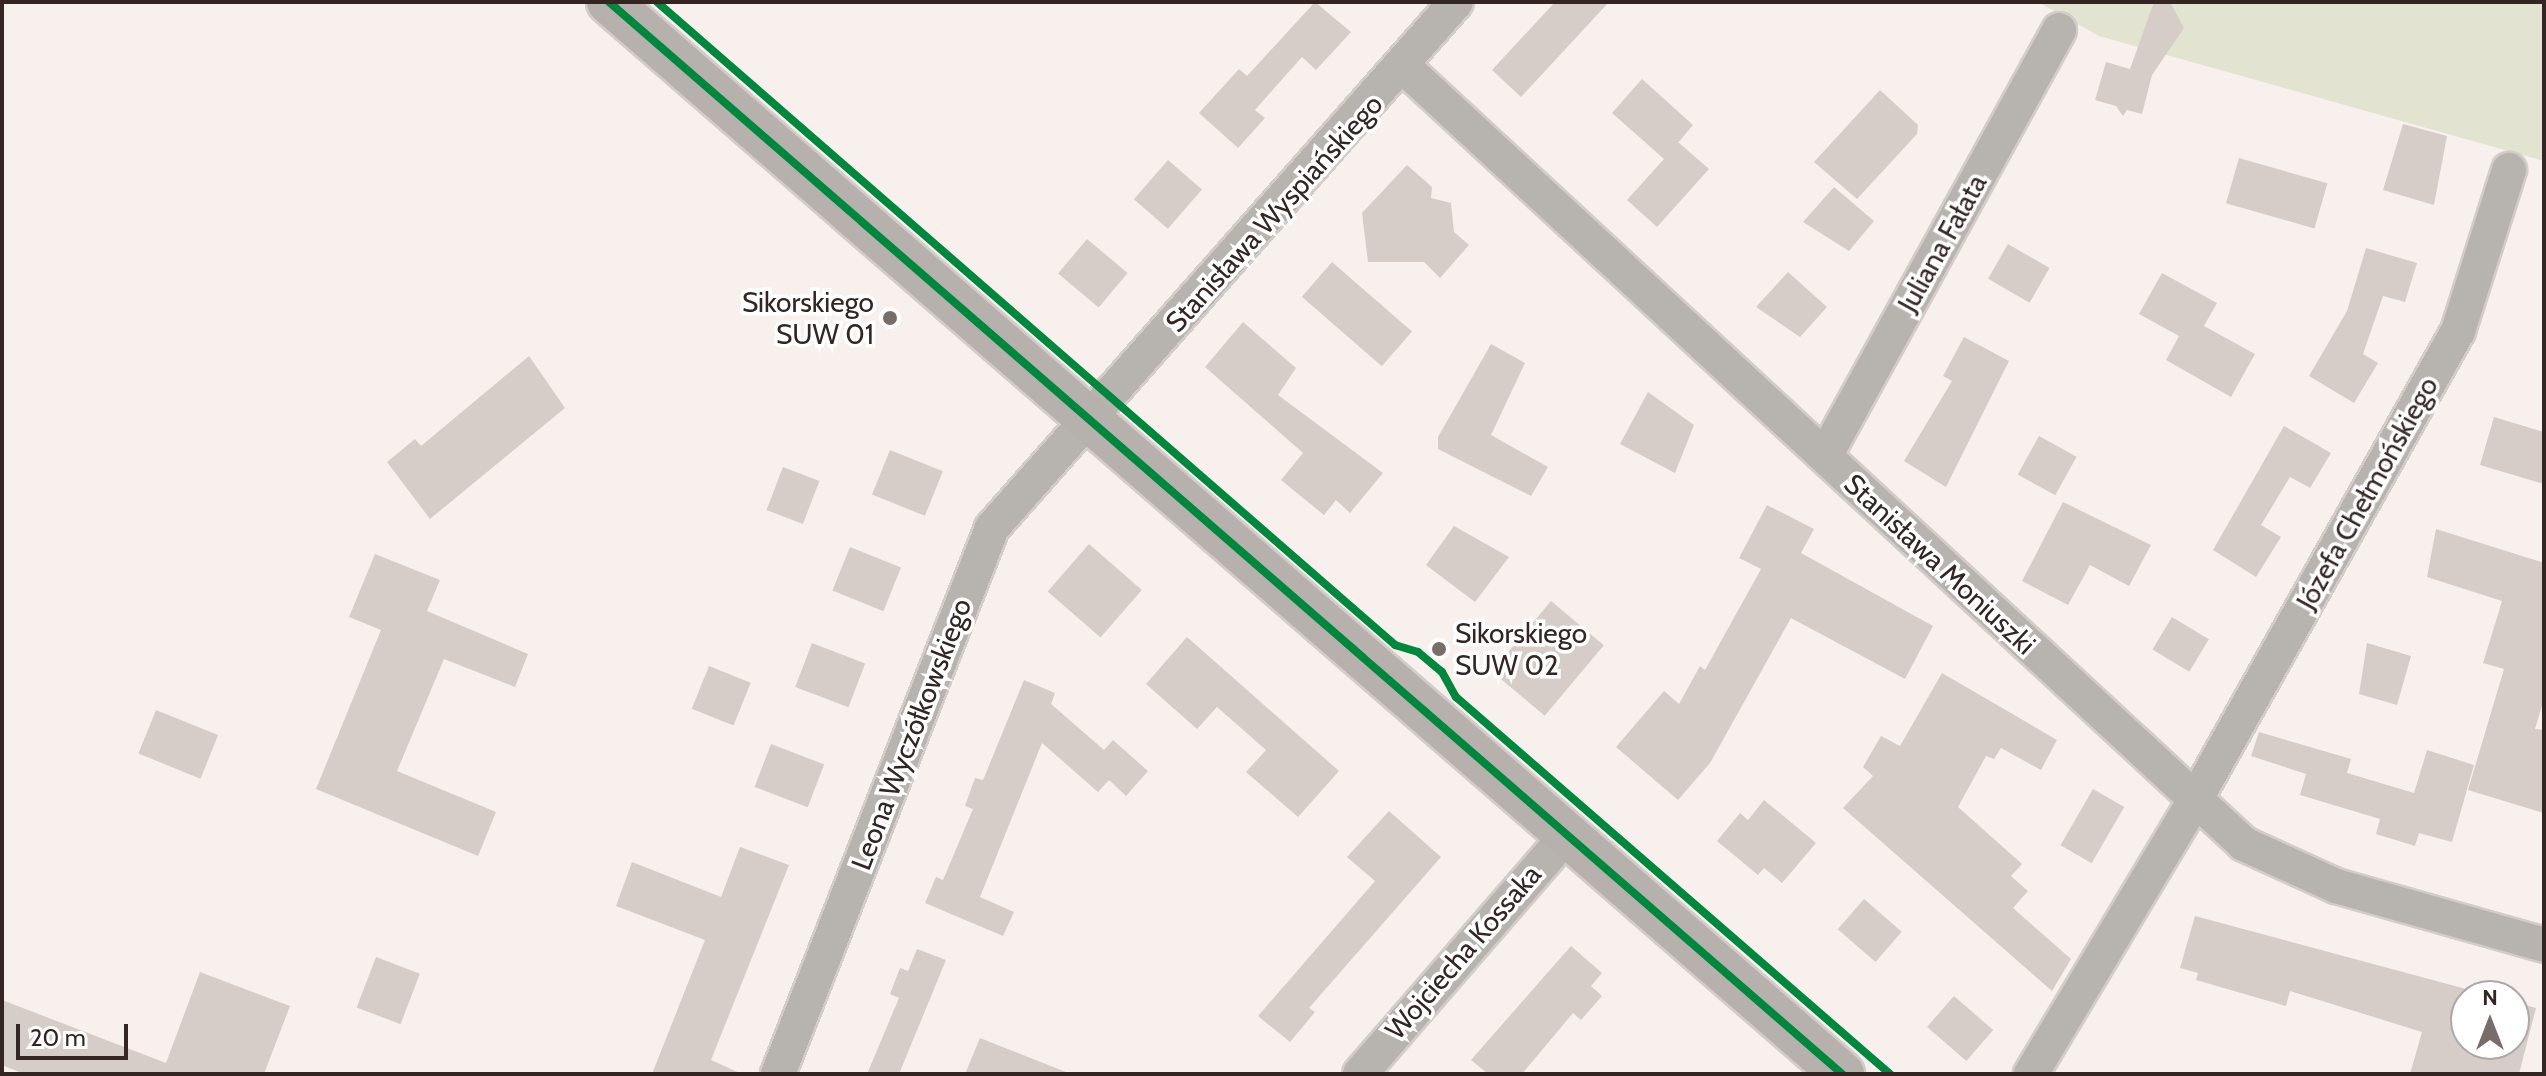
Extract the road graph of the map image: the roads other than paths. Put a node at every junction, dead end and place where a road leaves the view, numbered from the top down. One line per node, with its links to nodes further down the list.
1 (609, 2): 6 (street)
2 (1456, 2): 4 (street, Stanisława Wyspiańskiego)
3 (2059, 30): 7 (street, Juliana Fałata)
4 (1404, 67): 6 (street, Stanisława Wyspiańskiego); 7 (street, Stanisława Moniuszki)
5 (2509, 170): 8 (street, Józefa Chełmońskiego)
6 (1087, 420): 9 (street); 11 (street, Leona Wyczółkowskiego)
7 (1825, 456): 8 (street, Stanisława Moniuszki)
8 (2194, 802): 10 (street, Stanisława Moniuszki); 14 (street, Józefa Chełmońskiego)
9 (1569, 833): 12 (street, Wojciecha Kossaka); 13 (street)
10 (2544, 945)
11 (778, 1074)
12 (1360, 1074)
13 (1842, 1074)
14 (2031, 1074)

